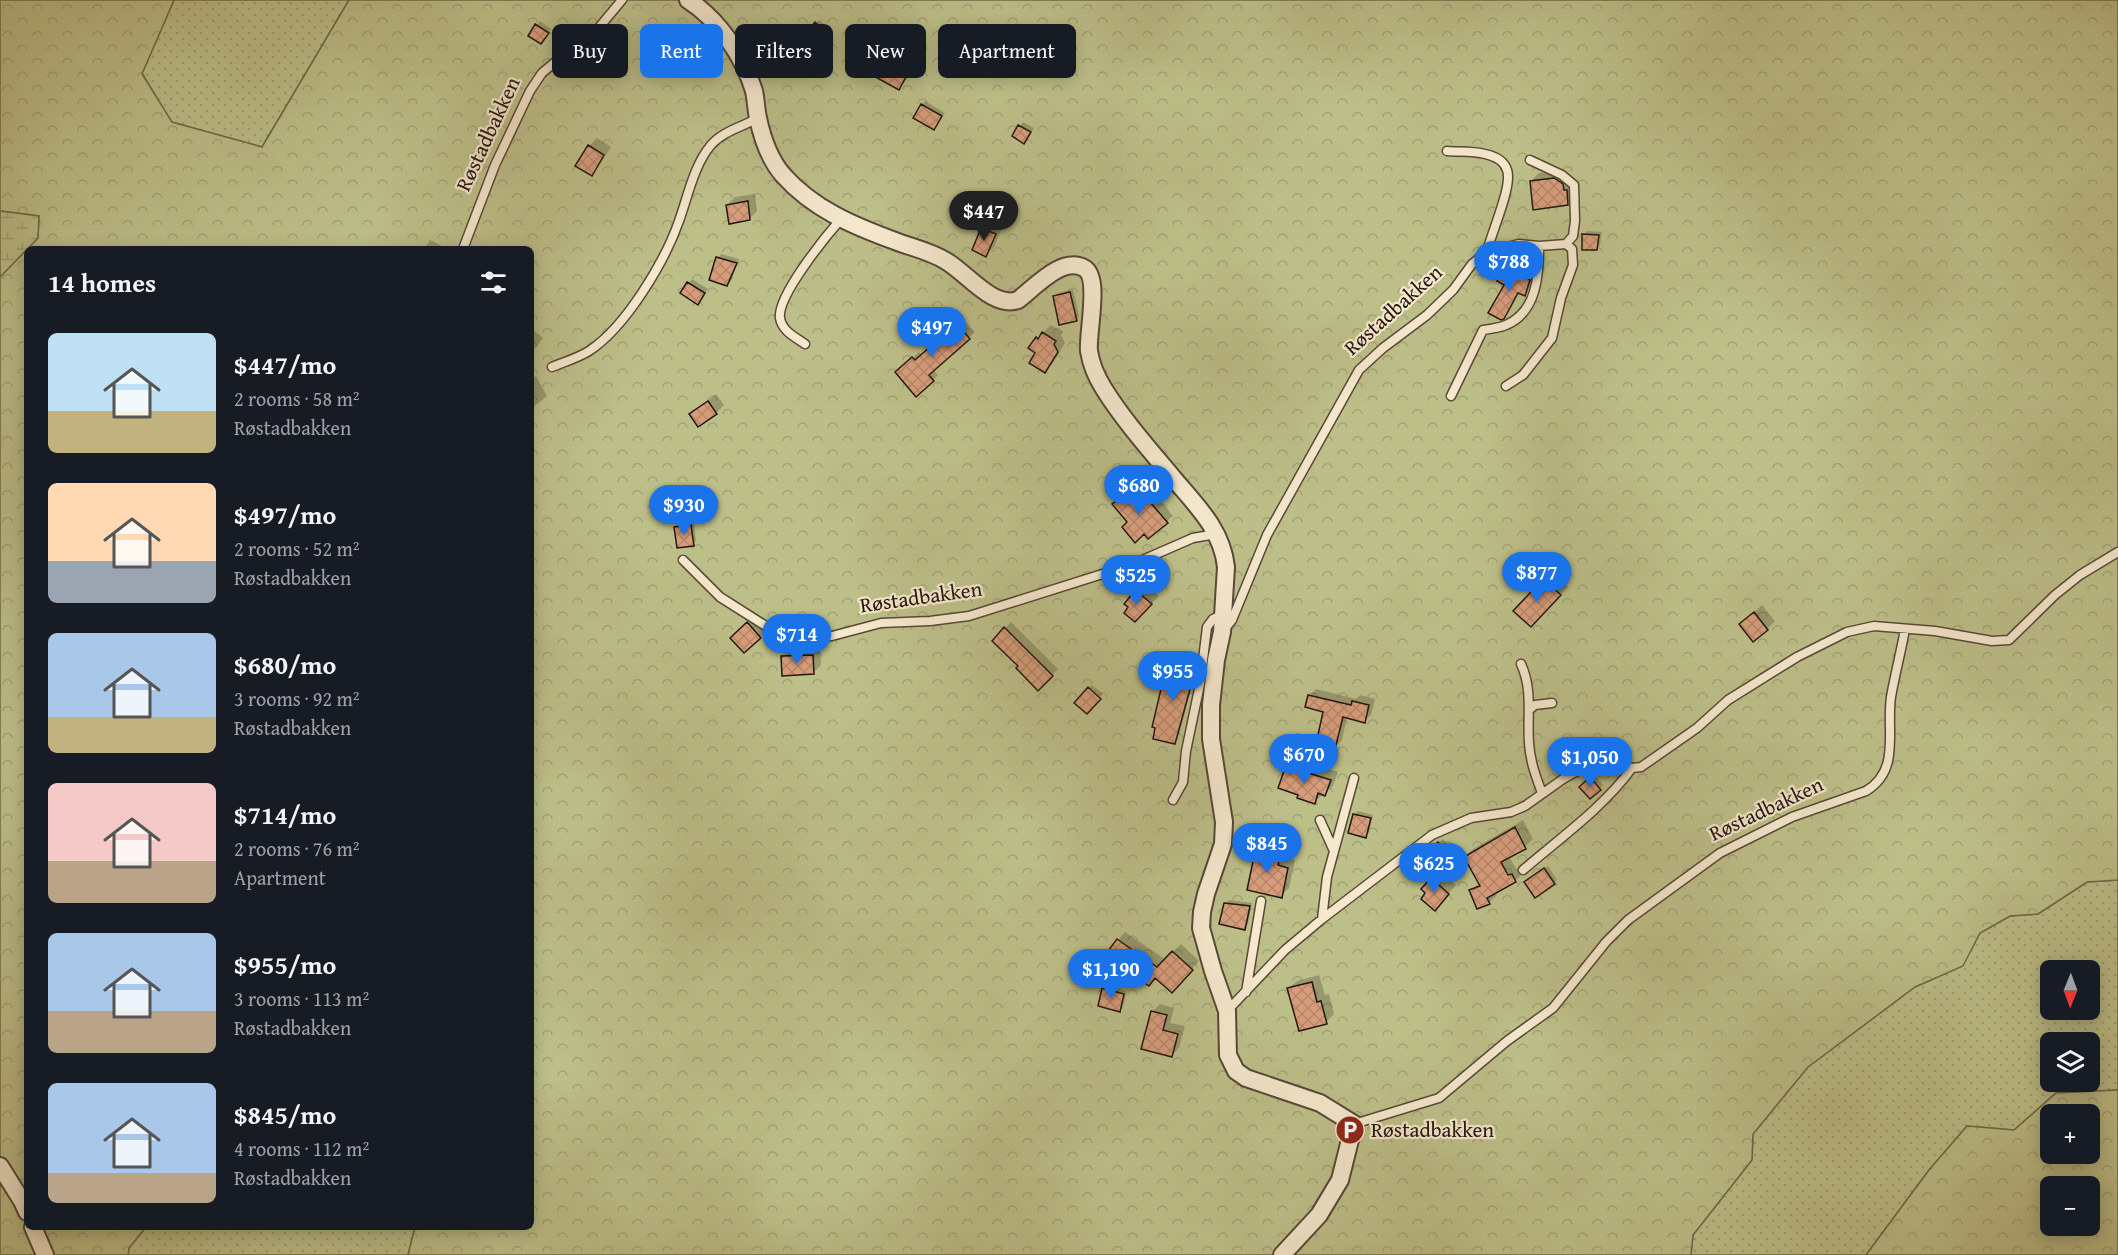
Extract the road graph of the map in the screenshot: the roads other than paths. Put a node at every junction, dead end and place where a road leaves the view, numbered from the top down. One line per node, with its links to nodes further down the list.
1 (622, 0): 8 (lane, Røstadbakken)
2 (688, 0): 3 (street, Røstadbakken)
3 (758, 118): 6 (street, Røstadbakken); 12 (lane)
4 (1447, 151): 10 (lane, Røstadbakken)
5 (1530, 160): 7 (lane)
6 (841, 219): 11 (lane); 15 (street, Røstadbakken)
7 (1566, 244): 9 (lane); 13 (lane)
8 (464, 246)
9 (1539, 246): 10 (lane); 14 (lane)
10 (1487, 252): 18 (lane, Røstadbakken)
11 (805, 345)
12 (552, 367)
13 (1506, 386)
14 (1451, 396)
15 (1217, 534): 17 (lane, Røstadbakken); 18 (street, Røstadbakken)
16 (2118, 552): 19 (lane)
17 (683, 560)
18 (1222, 623): 26 (lane, Røstadbakken); 33 (street, Røstadbakken)
19 (1905, 629): 23 (lane); 34 (lane, Røstadbakken)
20 (1521, 664): 22 (lane)
21 (1552, 703): 22 (lane)
22 (1529, 710): 25 (lane)
23 (1632, 768): 25 (lane); 29 (lane)
24 (1354, 778): 28 (lane)
25 (1542, 793): 31 (lane)
26 (1173, 800)
27 (1320, 820): 28 (lane)
28 (1334, 851): 31 (lane)
29 (1522, 870)
30 (1262, 901): 32 (lane)
31 (1322, 919): 32 (lane)
32 (1246, 993): 33 (lane)
33 (1227, 1011): 34 (street, Røstadbakken)
34 (1354, 1124): 39 (street)
35 (0, 1166): 36 (street)
36 (24, 1205)
37 (34, 1230): 38 (street)
38 (45, 1255)
39 (1282, 1255)

